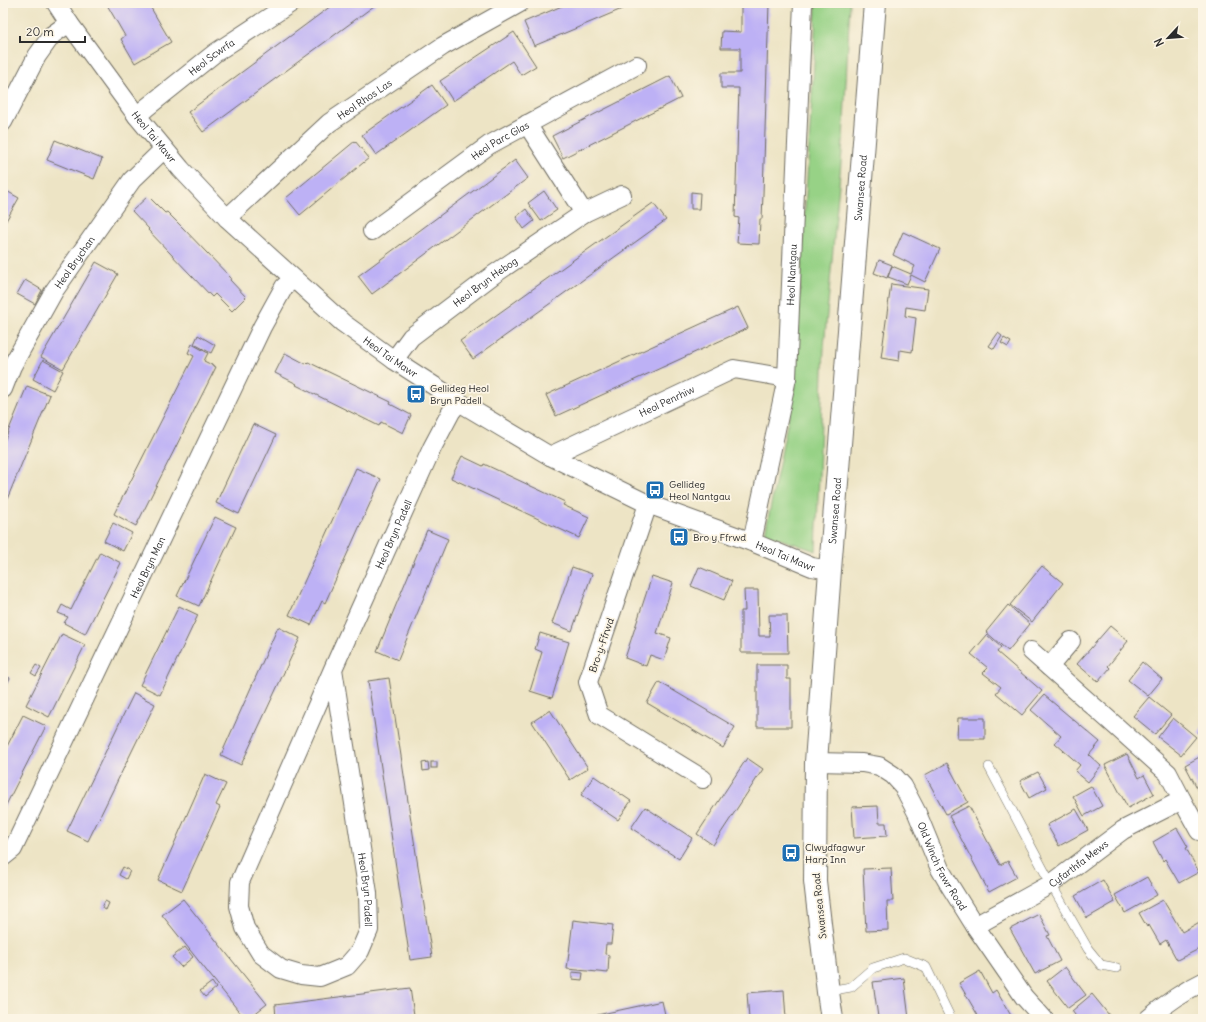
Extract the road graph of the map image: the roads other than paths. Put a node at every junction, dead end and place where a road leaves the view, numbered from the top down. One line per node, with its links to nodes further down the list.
1 (56, 3): 6 (street, Heol Tai Mawr)
2 (291, 3): 8 (street, Heol Scwrfa)
3 (520, 3): 14 (street, Heol Rhos Las)
4 (803, 3): 18 (street, Heol Nantgau)
5 (875, 3): 24 (street, Swansea Road)
6 (69, 23): 8 (street, Heol Tai Mawr); 9 (street)
7 (637, 65): 10 (street, Heol Parc Glas)
8 (137, 116): 11 (street, Heol Tai Mawr)
9 (3, 122)
10 (527, 124): 13 (street); 15 (street, Heol Parc Glas)
11 (164, 148): 14 (street, Heol Tai Mawr); 19 (street, Heol Brychan)
12 (622, 195): 13 (street, Heol Bryn Hebog)
13 (584, 213): 17 (street, Heol Bryn Hebog)
14 (227, 218): 16 (street, Heol Tai Mawr)
15 (372, 231)
16 (293, 279): 17 (street, Heol Tai Mawr); 34 (street, Heol Bryn Man)
17 (394, 360): 20 (street, Heol Tai Mawr)
18 (788, 378): 21 (street, Heol Penrhiw); 23 (street, Heol Nantgau)
19 (3, 389)
20 (459, 402): 21 (street, Heol Tai Mawr); 28 (street, Heol Bryn Padell)
21 (550, 456): 22 (street, Heol Tai Mawr)
22 (648, 504): 23 (street, Heol Tai Mawr); 31 (street, Bro-y-Ffrwd)
23 (752, 542): 24 (street, Heol Tai Mawr)
24 (830, 570): 29 (street, Swansea Road)
25 (1071, 641): 27 (street)
26 (1031, 651): 27 (street)
27 (1049, 667): 32 (street)
28 (333, 669): 28 (street, Heol Bryn Padell)
29 (816, 762): 36 (street, Old Winch Fawr Road); 39 (street, Swansea Road)
30 (989, 767): 35 (lane)
31 (703, 779)
32 (1182, 800): 33 (street); 35 (street, Cyfarthfa Mews)
33 (1199, 831)
34 (3, 857)
35 (1051, 884): 36 (street, Cyfarthfa Mews); 37 (lane)
36 (975, 926): 42 (street, Old Winch Fawr Road)
37 (1117, 968)
38 (1203, 982): 43 (street)
39 (828, 992): 40 (street, Swansea Road); 41 (lane)
40 (832, 1019)
41 (951, 1019)
42 (1044, 1019)
43 (1148, 1019)

